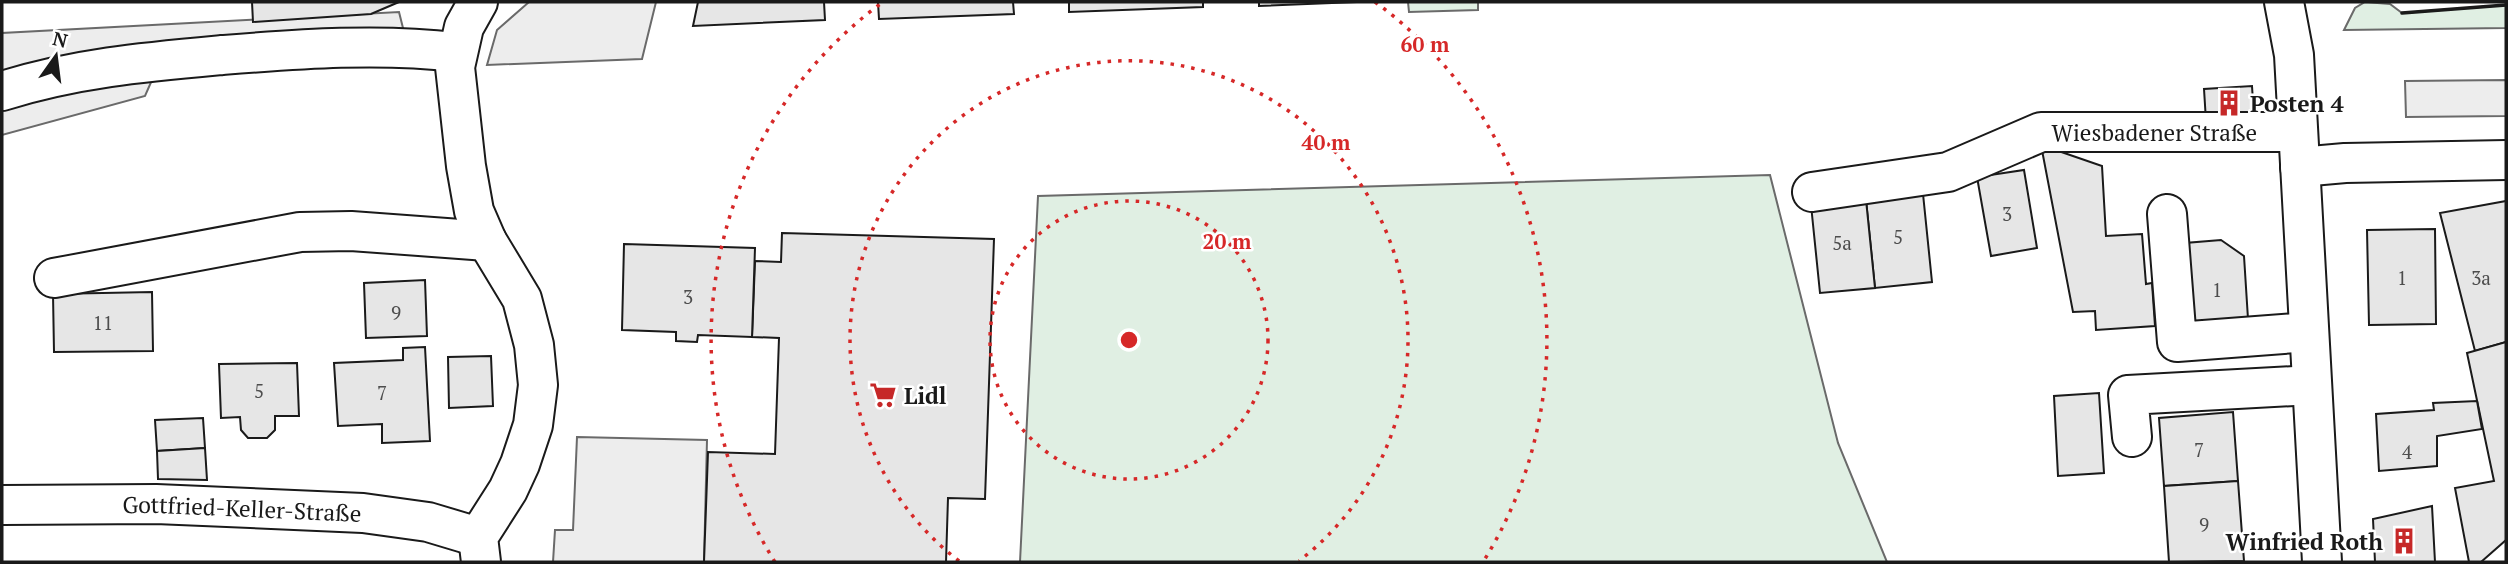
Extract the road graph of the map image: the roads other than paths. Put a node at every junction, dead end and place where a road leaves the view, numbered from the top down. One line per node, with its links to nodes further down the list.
1 (478, 2): 5 (street, Gottfried-Keller-Straße)
2 (2284, 2): 4 (street)
3 (2311, 2): 4 (street)
4 (2293, 50): 7 (street)
5 (456, 52): 6 (street); 11 (street, Gottfried-Keller-Straße)
6 (2, 91)
7 (2298, 150): 8 (street, Wiesbadener Straße); 9 (street, Wiesbadener Straße); 13 (street)
8 (2506, 160)
9 (1812, 192)
10 (2166, 214): 13 (street)
11 (487, 242): 12 (street); 17 (street, Gottfried-Keller-Straße)
12 (54, 278)
13 (2309, 332): 14 (street)
14 (2312, 385): 15 (street); 18 (street)
15 (2132, 437)
16 (2, 505): 17 (street, Gottfried-Keller-Straße)
17 (479, 550)
18 (2322, 562)

